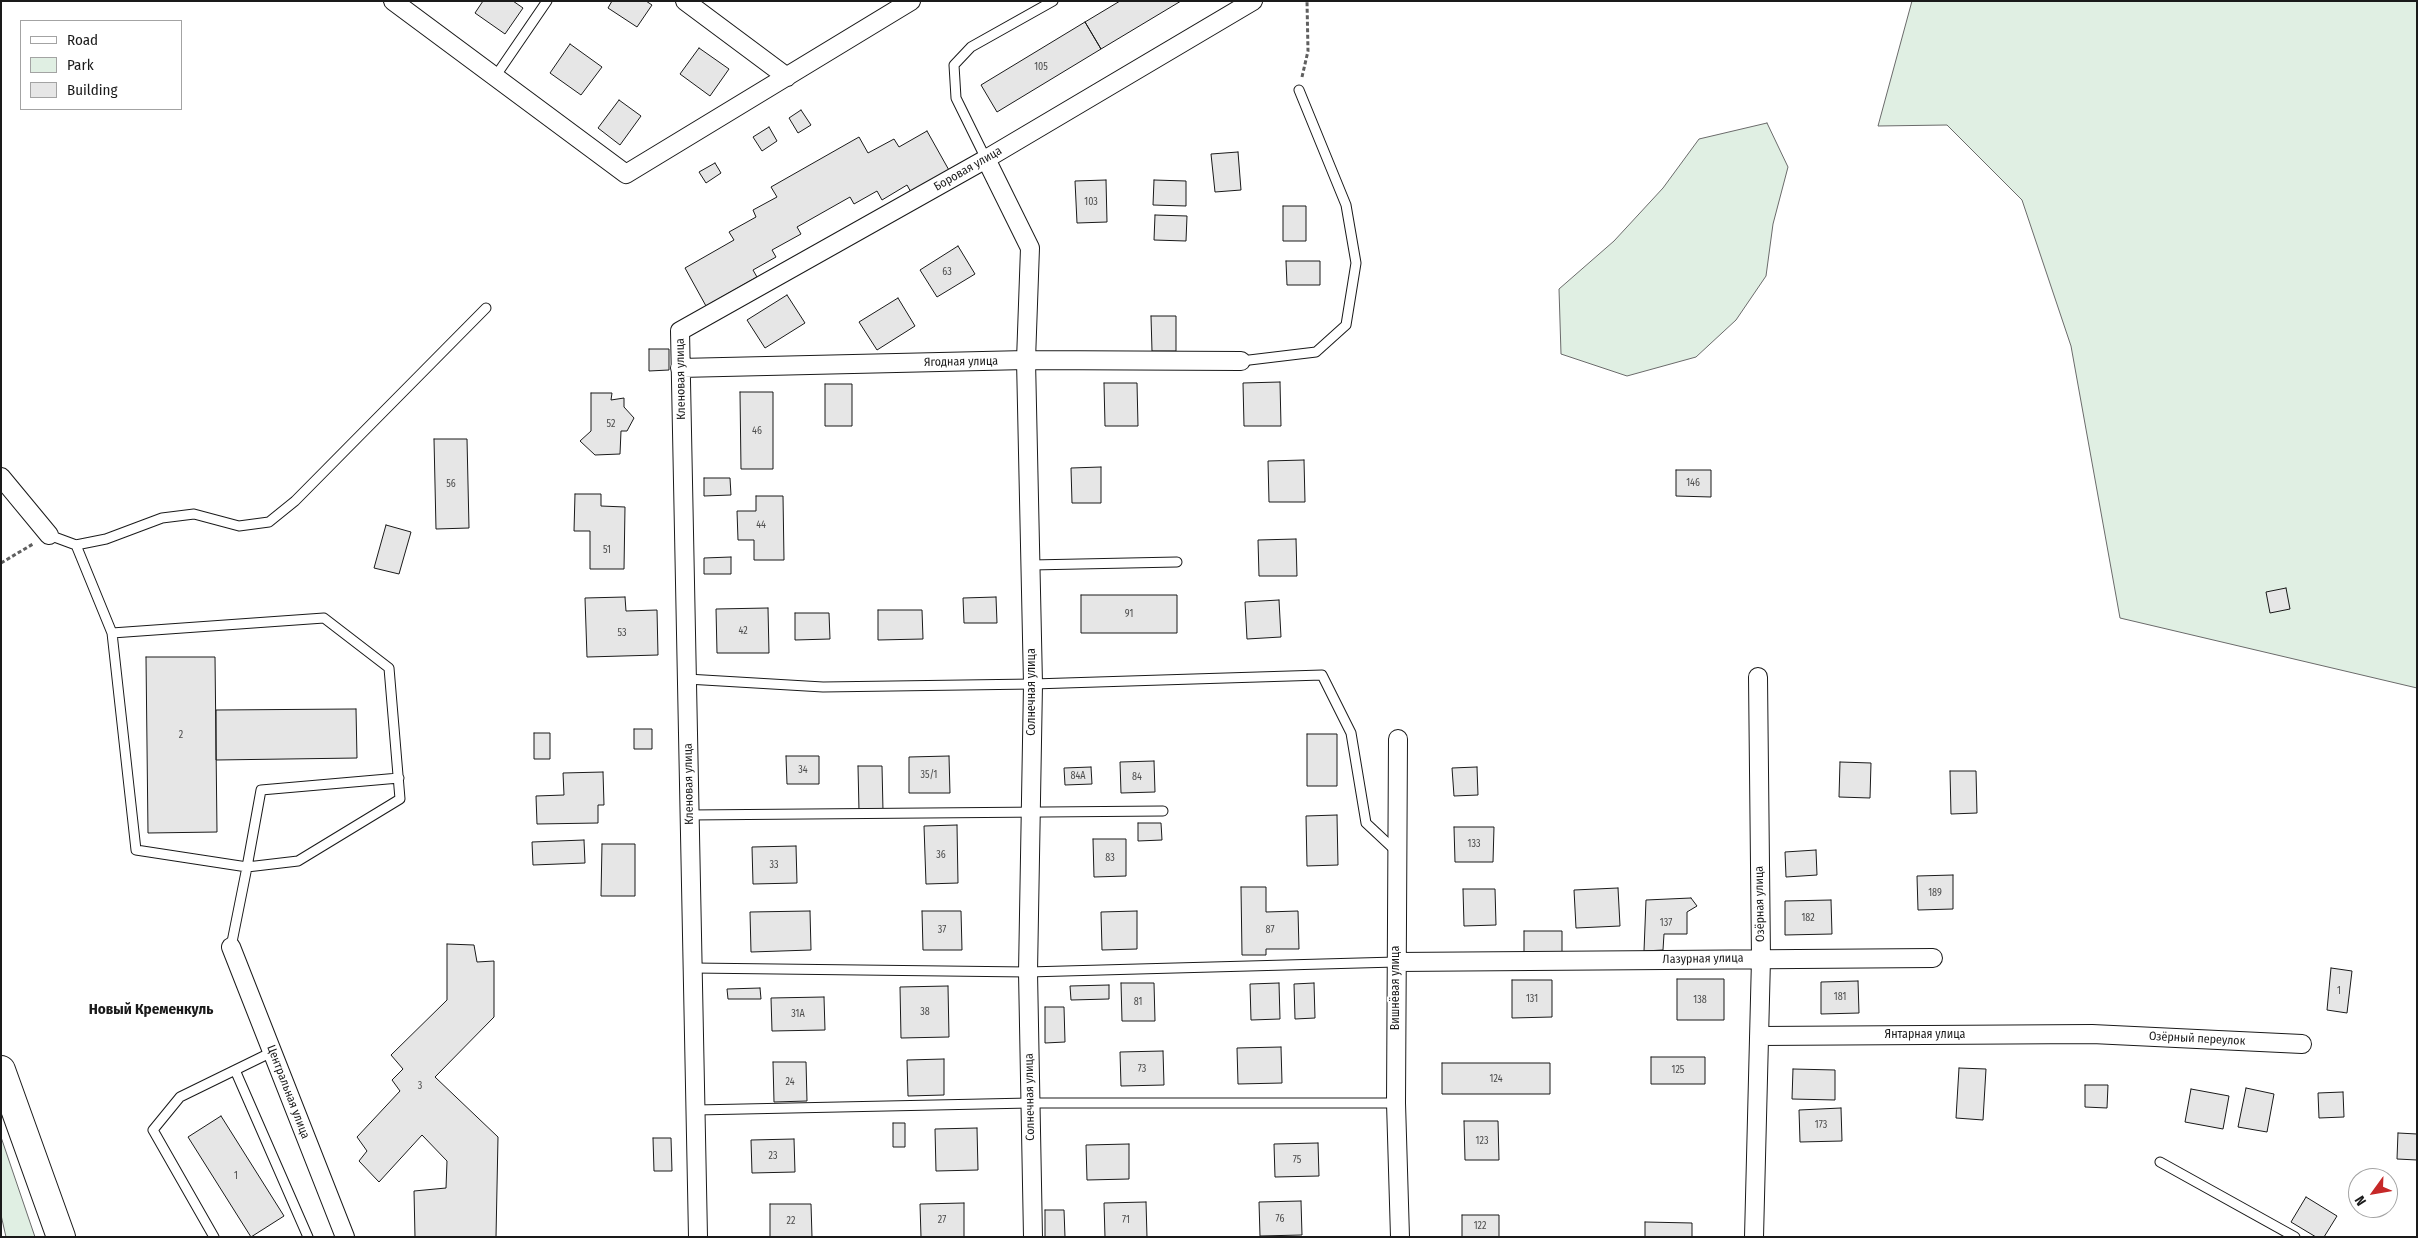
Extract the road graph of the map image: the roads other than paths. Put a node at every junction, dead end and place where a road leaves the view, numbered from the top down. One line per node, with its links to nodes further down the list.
1 (393, 1): 7 (street)
2 (547, 1): 7 (lane)
3 (685, 1): 8 (street)
4 (911, 1): 8 (street)
5 (1053, 1): 10 (lane)
6 (1253, 1): 10 (street, Боровая улица)
7 (495, 77): 8 (street)
8 (787, 77)
9 (1299, 90): 14 (lane)
10 (986, 159): 12 (street, Боровая улица); 13 (street, Солнечная улица)
11 (486, 308): 18 (lane)
12 (680, 331): 15 (street, Кленовая улица)
13 (1026, 360): 14 (street, Ягодная улица); 15 (street, Ягодная улица); 20 (street, Солнечная улица)
14 (1242, 361)
15 (680, 368): 23 (street, Кленовая улица)
16 (1, 477): 17 (street)
17 (49, 535): 18 (lane)
18 (76, 545): 21 (lane)
19 (1176, 562): 20 (lane)
20 (1031, 565): 24 (street, Солнечная улица)
21 (112, 633): 26 (lane); 31 (lane)
22 (1758, 677): 33 (street, Озёрная улица)
23 (687, 679): 24 (lane); 29 (street, Кленовая улица)
24 (1033, 684): 28 (street, Солнечная улица); 30 (lane)
25 (1398, 739): 30 (street, Вишнёвая улица)
26 (399, 778): 31 (lane); 31 (lane)
27 (1163, 810): 28 (lane)
28 (1030, 812): 29 (lane); 37 (street, Солнечная улица)
29 (689, 815): 36 (street, Кленовая улица)
30 (1397, 852): 35 (street, Вишнёвая улица)
31 (247, 867): 32 (lane)
32 (231, 947): 41 (street, Центральная улица)
33 (1761, 958): 34 (street, Озёрная улица); 35 (street, Лазурная улица); 39 (street, Лазурная улица)
34 (1933, 958)
35 (1396, 962): 37 (lane); 45 (street, Вишнёвая улица)
36 (692, 968): 37 (lane); 46 (street, Кленовая улица)
37 (1028, 972): 44 (street, Солнечная улица)
38 (2092, 1034): 39 (street, Янтарная улица); 40 (street, Озёрный переулок)
39 (1759, 1036): 55 (street, Лазурная улица)
40 (2302, 1044)
41 (272, 1052): 43 (lane); 51 (street, Центральная улица)
42 (1, 1070): 48 (main road)
43 (235, 1070): 49 (lane); 50 (lane)
44 (1030, 1103): 45 (lane); 46 (lane); 53 (street, Солнечная улица)
45 (1396, 1103): 54 (street, Вишнёвая улица)
46 (696, 1110): 52 (street, Кленовая улица)
47 (2160, 1162): 56 (lane)
48 (61, 1237)
49 (214, 1237)
50 (308, 1237)
51 (345, 1237)
52 (698, 1237)
53 (1033, 1237)
54 (1400, 1237)
55 (1754, 1237)
56 (2295, 1237)

